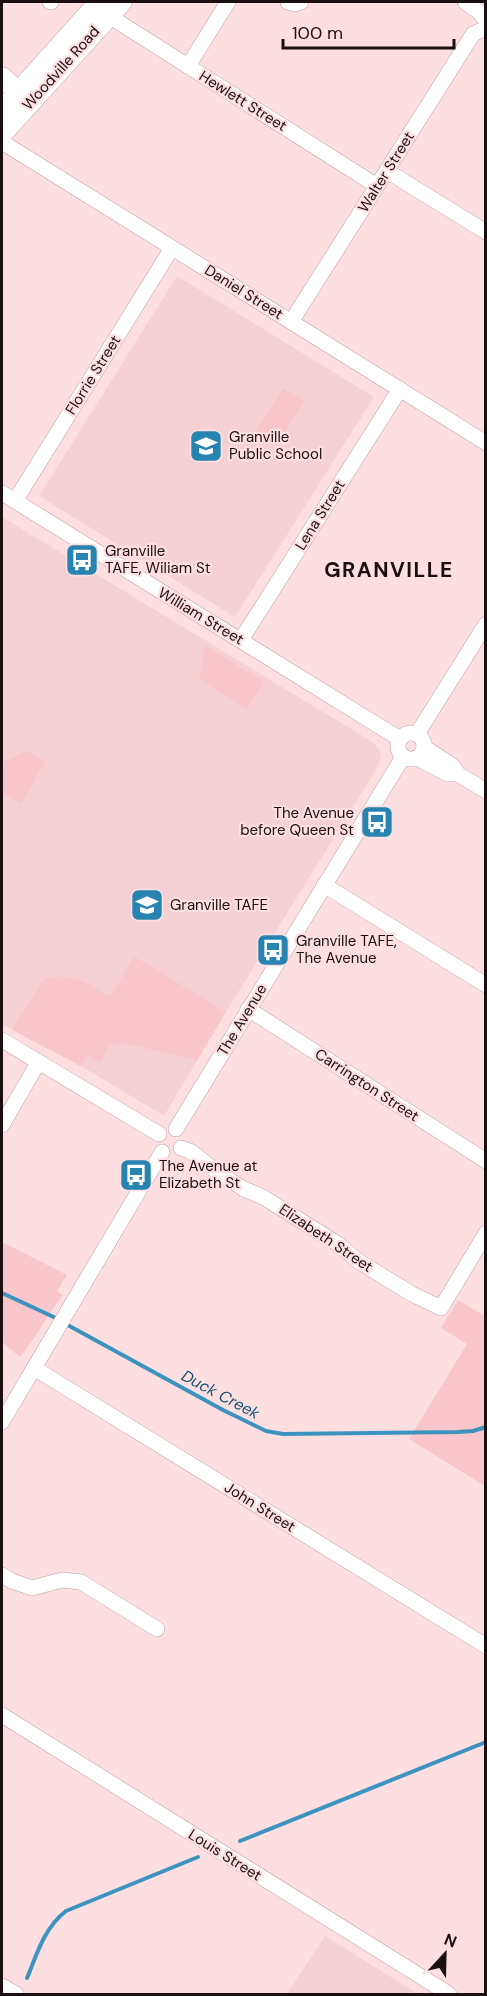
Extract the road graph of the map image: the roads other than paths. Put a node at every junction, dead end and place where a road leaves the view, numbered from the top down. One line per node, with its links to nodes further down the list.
1 (228, 2): 8 (street)
2 (288, 2): 3 (street)
3 (301, 2)
4 (465, 2): 6 (street)
5 (110, 6): 8 (street, Hewlett Street); 10 (main road, Woodville Road)
6 (486, 20)
7 (486, 28): 14 (street, Walter Street)
8 (188, 66): 15 (street, Hewlett Street)
9 (2, 77): 10 (main road)
10 (23, 97): 11 (main road, Woodville Road); 12 (main road, Woodville Road)
11 (2, 110)
12 (2, 134)
13 (2, 142): 17 (street, Daniel Street)
14 (387, 171): 15 (street, Walter Street); 16 (street)
15 (377, 186): 18 (street, Walter Street)
16 (486, 232)
17 (172, 248): 18 (street, Daniel Street); 21 (street, Florrie Street)
18 (291, 322): 19 (street, Daniel Street)
19 (400, 390): 20 (street, Daniel Street); 23 (street, Lena Street)
20 (486, 443)
21 (8, 497): 23 (street, William Street)
22 (486, 624): 24 (street, The Avenue)
23 (241, 640): 24 (street, William Street)
24 (415, 749): 25 (street); 26 (street, The Avenue)
25 (486, 791)
26 (324, 885): 27 (street); 28 (street, The Avenue)
27 (486, 985)
28 (248, 1009): 32 (street, The Avenue); 36 (street, Carrington Street)
29 (2, 1040): 30 (street)
30 (38, 1063): 31 (street); 33 (street)
31 (2, 1125)
32 (176, 1129): 33 (street); 34 (street)
33 (159, 1134): 35 (street)
34 (181, 1148): 35 (street); 37 (street, Elizabeth Street)
35 (162, 1152): 38 (street)
36 (486, 1161)
37 (486, 1233)
38 (33, 1368): 39 (street); 42 (street, John Street)
39 (2, 1422)
40 (2, 1575): 41 (street)
41 (157, 1629)
42 (486, 1647)
43 (2, 1714): 46 (street, Louis Street)
44 (2, 1986): 45 (street)
45 (16, 1995)
46 (449, 1995)

